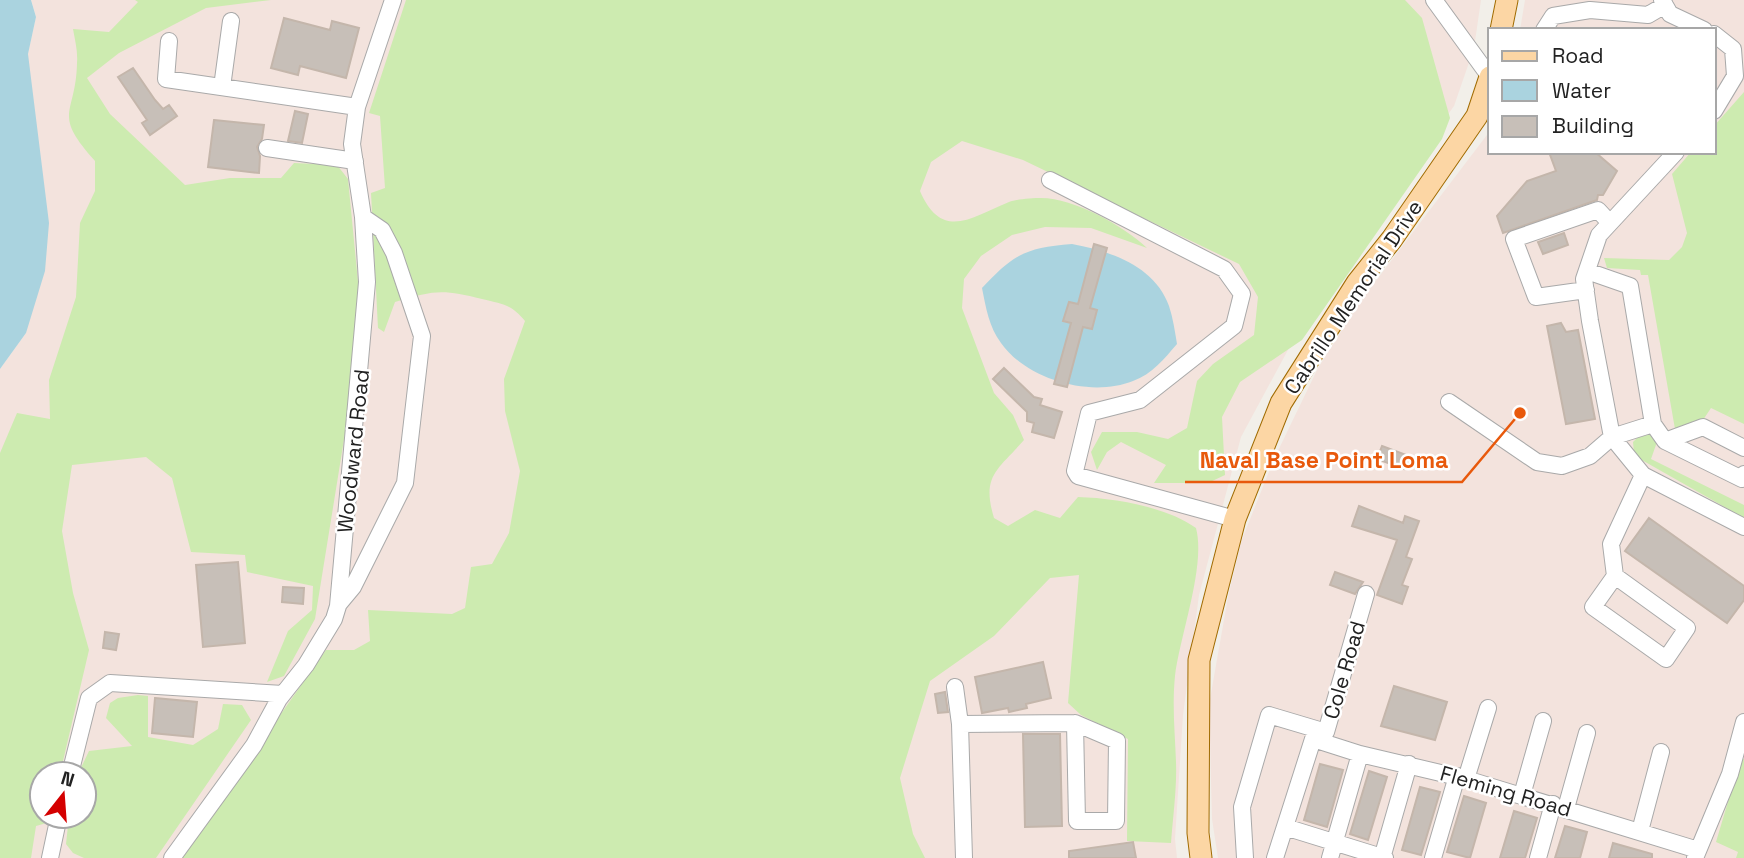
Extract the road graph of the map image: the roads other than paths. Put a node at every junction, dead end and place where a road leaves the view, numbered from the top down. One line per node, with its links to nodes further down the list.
1 (393, 0): 14 (street, Woodward Road)
2 (1434, 0): 11 (street)
3 (1507, 0): 6 (main road)
4 (1666, 6): 7 (street); 8 (street)
5 (231, 21): 13 (street)
6 (1500, 28)
7 (1545, 28)
8 (1701, 28)
9 (1716, 36): 15 (street)
10 (169, 41): 13 (street)
11 (1488, 74)
12 (1488, 83): 31 (main road, Cabrillo Memorial Drive)
13 (222, 87): 14 (street)
14 (356, 107): 18 (street, Woodward Road)
15 (1716, 108)
16 (267, 148): 18 (street)
17 (1674, 154): 21 (street)
18 (355, 161): 20 (street, Woodward Road)
19 (1050, 180): 31 (street)
20 (363, 217): 35 (street, Woodward Road); 35 (street)
21 (1610, 223): 22 (street); 23 (street)
22 (1587, 271): 23 (street); 25 (street)
23 (1586, 290): 26 (street)
24 (1449, 402): 26 (street)
25 (1653, 424): 26 (street); 27 (street)
26 (1612, 437): 30 (street)
27 (1665, 441): 28 (street); 29 (street)
28 (1744, 448)
29 (1744, 474)
30 (1643, 475): 32 (street); 33 (street)
31 (1235, 519): 60 (main road, Cabrillo Memorial Drive)
32 (1744, 527)
33 (1615, 576): 33 (street)
34 (1366, 594): 44 (street, Cole Road)
35 (338, 606): 37 (street, Woodward Road)
36 (955, 687): 42 (street)
37 (283, 694): 47 (street); 58 (street, Woodward Road)
38 (1488, 708): 49 (street)
39 (1543, 721): 50 (street)
40 (1744, 722): 56 (street)
41 (1075, 723): 41 (street); 42 (street)
42 (960, 724): 59 (street)
43 (1587, 733): 51 (street)
44 (1319, 736): 46 (street, Fleming Road); 52 (street, Cole Road); 61 (street, Fleming Road)
45 (1661, 752): 54 (street)
46 (1360, 754): 48 (street, Fleming Road); 55 (street)
47 (73, 760)
48 (1409, 764): 49 (street, Fleming Road); 63 (street)
49 (1462, 777): 50 (street, Fleming Road); 64 (street)
50 (1522, 795): 51 (street, Fleming Road)
51 (1560, 806): 54 (street, Fleming Road); 65 (street)
52 (1285, 827): 55 (street); 62 (street, Cole Road)
53 (56, 830): 57 (street)
54 (1640, 831): 56 (street, Fleming Road)
55 (1332, 850): 63 (street)
56 (1697, 854)
57 (51, 858)
58 (172, 858)
59 (964, 858)
60 (1201, 858)
61 (1245, 858)
62 (1275, 858)
63 (1384, 858)
64 (1433, 858)
65 (1538, 858)

